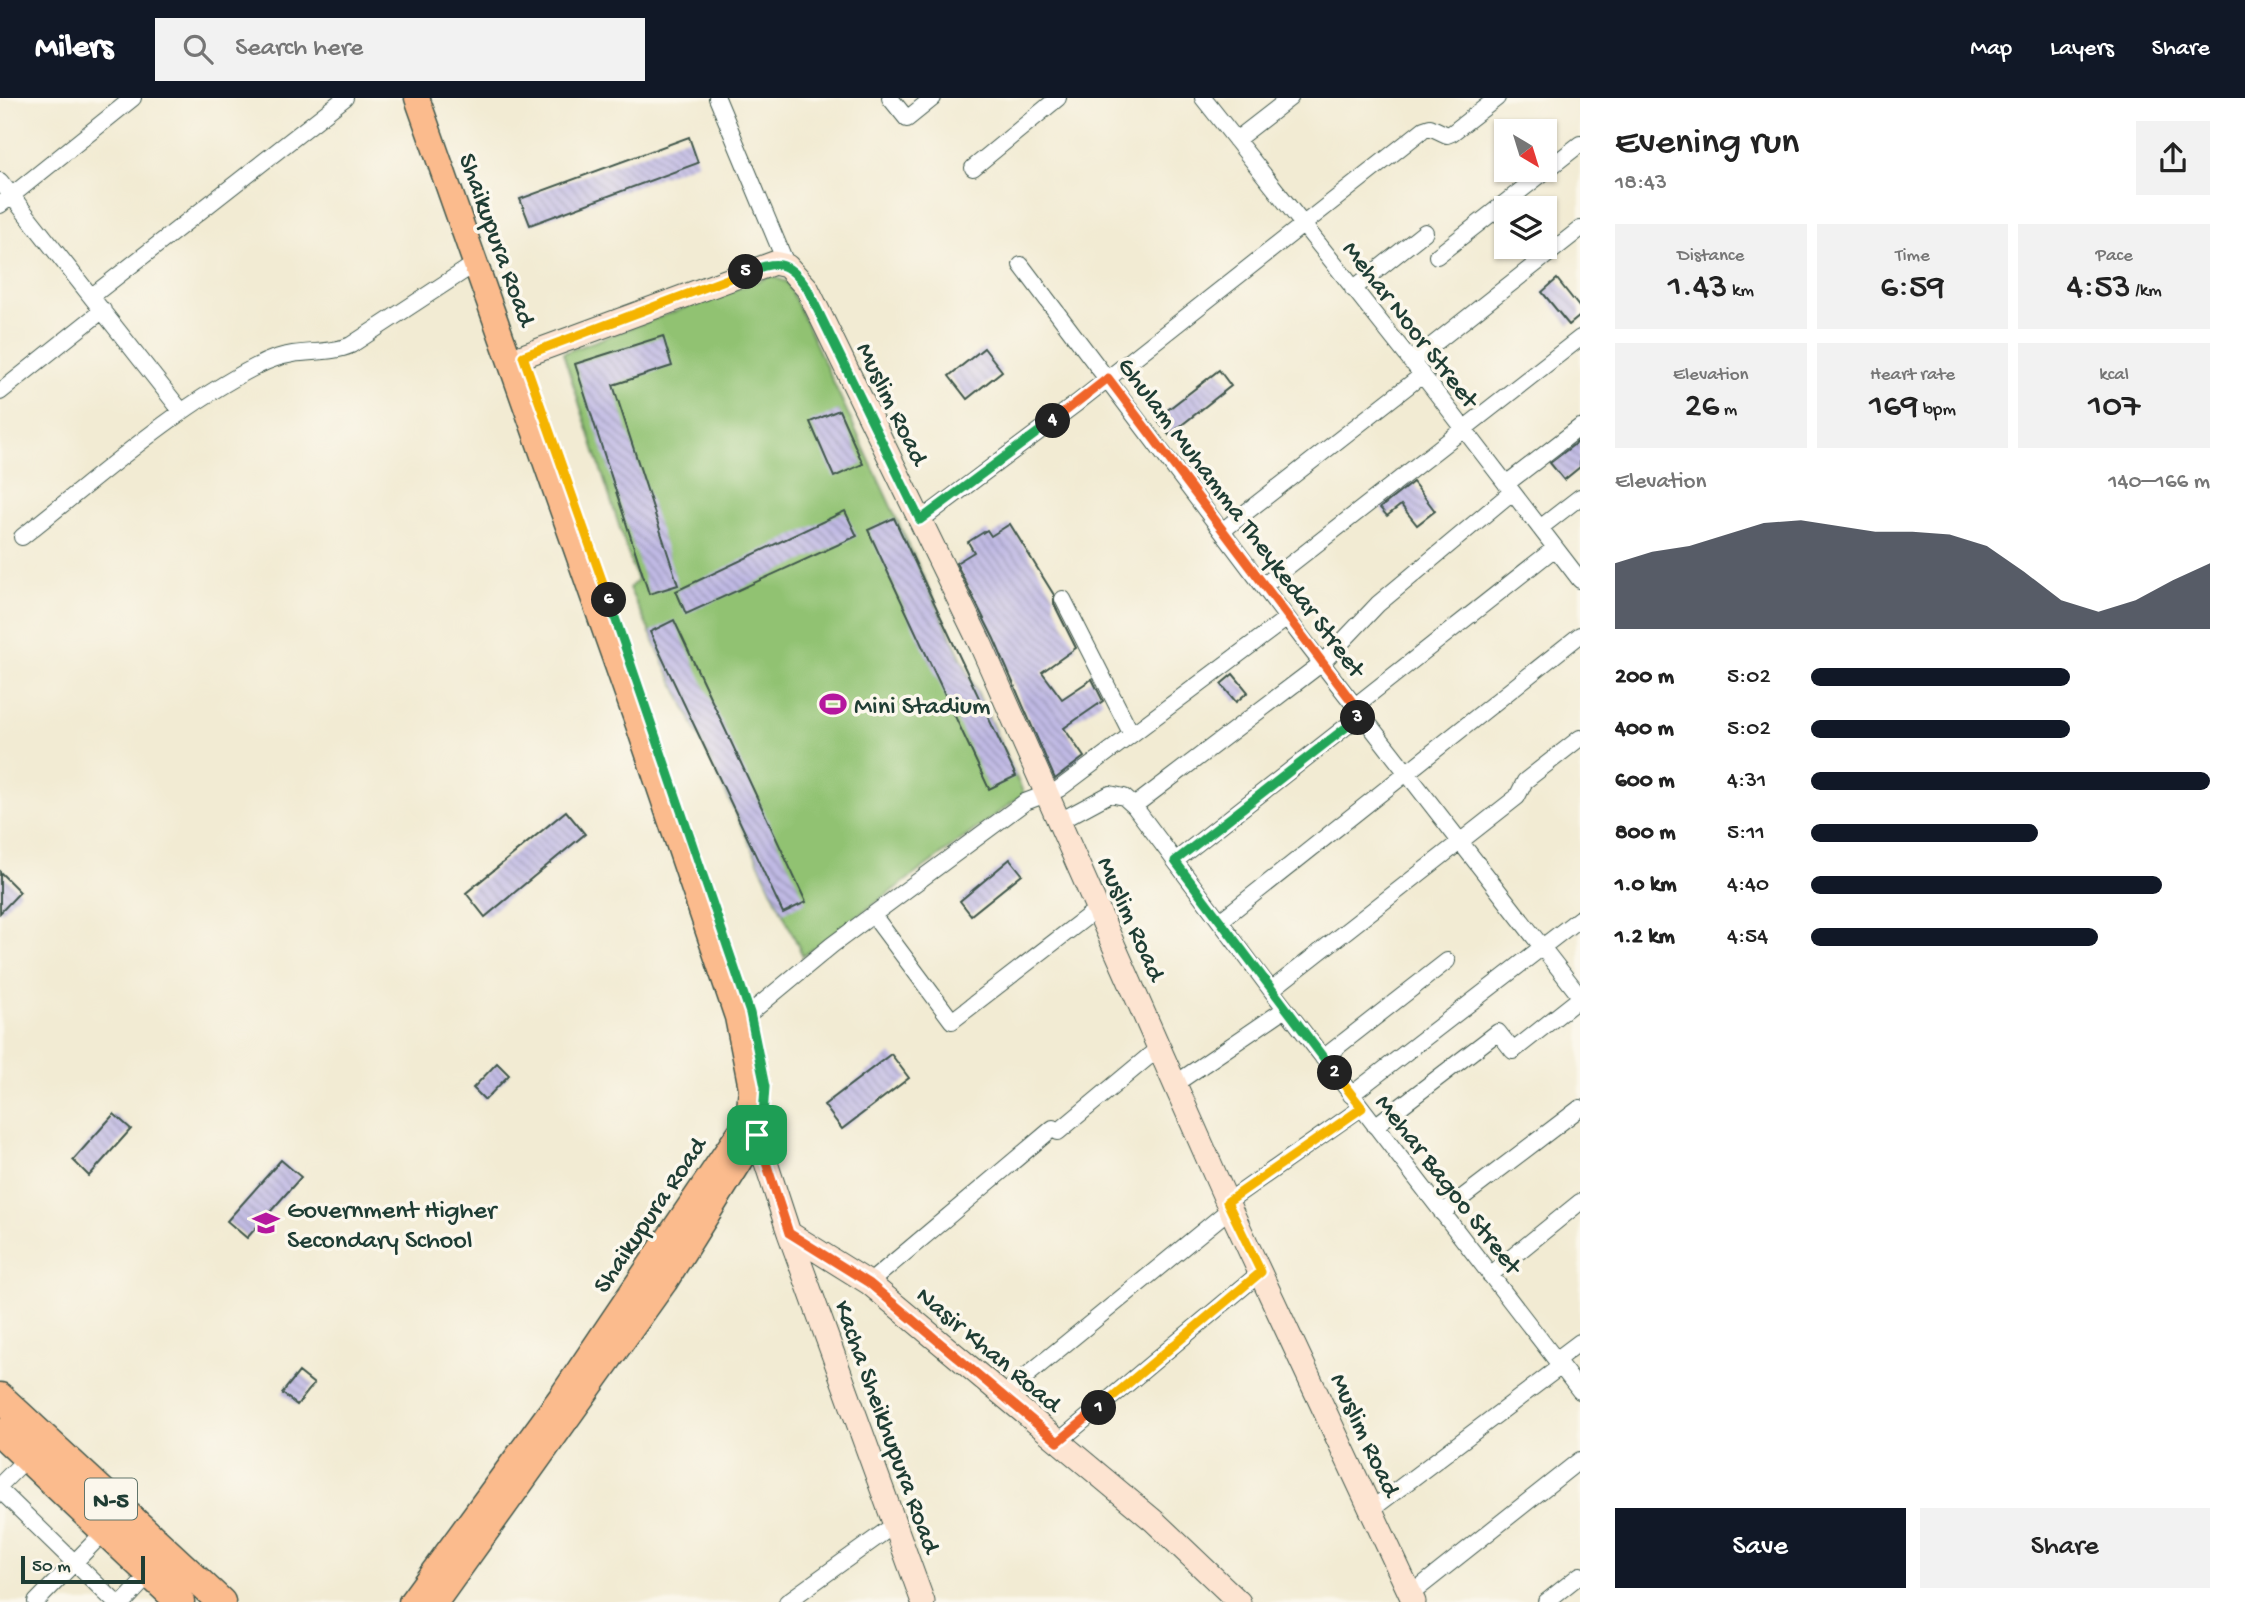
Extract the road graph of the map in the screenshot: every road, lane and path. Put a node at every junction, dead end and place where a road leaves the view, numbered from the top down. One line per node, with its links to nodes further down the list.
1 (133, 98): 16 (street)
2 (345, 98): 25 (street)
3 (417, 98): 21 (main road, Shaikupura Road)
4 (432, 98): 28 (main road, Shaikupura Road)
5 (717, 98): 23 (street, Muslim Road)
6 (890, 98): 7 (street)
7 (933, 98)
8 (1058, 98): 14 (street)
9 (1203, 98): 12 (street, Mehar Noor Street)
10 (1290, 98): 12 (street)
11 (1497, 98): 17 (street)
12 (1236, 140): 17 (street, Mehar Noor Street)
13 (1580, 144): 20 (street)
14 (973, 168)
15 (0, 181): 16 (street)
16 (6, 200): 25 (street)
17 (1303, 225): 24 (street, Mehar Noor Street); 30 (street)
18 (1580, 229): 29 (street)
19 (1425, 232): 24 (street)
20 (1437, 257)
21 (476, 263): 32 (street); 73 (main road, Shaikupura Road)
22 (1021, 265): 30 (street, Ghulam Muhamma Theykedar Street)
23 (787, 266): 28 (street); 37 (street, Muslim Road)
24 (1353, 289): 29 (street, Mehar Noor Street)
25 (92, 296): 26 (street)
26 (103, 310): 31 (street); 32 (street)
27 (1580, 338): 34 (street)
28 (523, 356): 66 (main road, Shaikupura Road)
29 (1416, 368): 34 (street, Mehar Noor Street); 39 (street)
30 (1108, 378): 37 (street); 39 (street, Ghulam Muhamma Theykedar Street)
31 (0, 391)
32 (182, 412): 40 (street)
33 (1580, 427): 35 (street)
34 (1464, 429): 35 (street, Mehar Noor Street); 43 (street)
35 (1509, 488): 38 (street, Mehar Noor Street); 47 (street)
36 (1580, 497): 38 (street)
37 (920, 520): 52 (street, Muslim Road)
38 (1540, 528): 41 (street, Mehar Noor Street)
39 (1222, 531): 43 (street, Ghulam Muhamma Theykedar Street)
40 (22, 537)
41 (1555, 548): 42 (street, Mehar Noor Street); 48 (street)
42 (1580, 580)
43 (1263, 586): 45 (street, Ghulam Muhamma Theykedar Street)
44 (1063, 599): 49 (street)
45 (1287, 618): 47 (street, Ghulam Muhamma Theykedar Street); 49 (street)
46 (1580, 635): 51 (street)
47 (1322, 663): 48 (street, Ghulam Muhamma Theykedar Street); 53 (street)
48 (1359, 710): 51 (street, Ghulam Muhamma Theykedar Street); 56 (street)
49 (1131, 733): 52 (street)
50 (1580, 738): 55 (street)
51 (1407, 772): 55 (street, Ghulam Muhamma Theykedar Street); 60 (street)
52 (1048, 795): 54 (street, Muslim Road); 58 (street)
53 (1134, 806): 54 (street); 56 (street, Mehar Bagoo Street)
54 (1059, 822): 57 (street, Muslim Road)
55 (1461, 841): 61 (street, Ghulam Muhamma Theykedar Street); 63 (street)
56 (1175, 861): 60 (street, Mehar Bagoo Street)
57 (1097, 909): 58 (street); 67 (street, Muslim Road)
58 (873, 915): 66 (street)
59 (1580, 918): 61 (street)
60 (1220, 921): 63 (street, Mehar Bagoo Street)
61 (1542, 947): 64 (street, Ghulam Muhamma Theykedar Street); 70 (street)
62 (1447, 961): 68 (street)
63 (1271, 990): 65 (street, Mehar Bagoo Street)
64 (1580, 997): 74 (street)
65 (1285, 1009): 68 (street, Mehar Bagoo Street); 69 (street)
66 (750, 1013): 75 (main road, Shaikupura Road)
67 (1160, 1047): 69 (street, Muslim Road); 82 (street)
68 (1324, 1058): 70 (street, Mehar Bagoo Street)
69 (1175, 1084): 77 (street, Muslim Road)
70 (1351, 1095): 71 (street, Mehar Bagoo Street)
71 (1362, 1108): 74 (street, Mehar Bagoo Street); 77 (street)
72 (1580, 1108): 78 (street)
73 (749, 1110): 75 (street, Kacha Sheikhupura Road); 106 (main road, Shaikupura Road)
74 (1375, 1126): 78 (street, Mehar Bagoo Street)
75 (757, 1135): 79 (street, Kacha Sheikhupura Road); 107 (main road, Shaikupura Road)
76 (1580, 1202): 81 (street)
77 (1229, 1206): 80 (street, Muslim Road); 86 (street)
78 (1442, 1213): 81 (street, Mehar Bagoo Street)
79 (789, 1233): 82 (street, Nasir Khan Road); 94 (street, Kacha Sheikhupura Road)
80 (1261, 1272): 89 (street); 93 (street, Muslim Road)
81 (1490, 1275): 84 (street, Mehar Bagoo Street)
82 (869, 1283): 86 (street, Nasir Khan Road)
83 (1580, 1342): 84 (street)
84 (1559, 1363): 85 (street, Mehar Bagoo Street); 93 (street)
85 (1580, 1391)
86 (1003, 1395): 89 (street, Nasir Khan Road)
87 (0, 1396): 97 (highway, N-5)
88 (0, 1432): 90 (highway, N-5)
89 (1058, 1442): 110 (street, Nasir Khan Road)
90 (27, 1458): 92 (street); 95 (highway, N-5)
91 (1580, 1460): 101 (street)
92 (0, 1488): 96 (street)
93 (1371, 1509): 101 (street, Muslim Road)
94 (894, 1525): 108 (street); 109 (street, Kacha Sheikhupura Road)
95 (105, 1531): 96 (street); 99 (highway, N-5)
96 (74, 1563): 102 (street); 103 (street)
97 (187, 1570): 99 (highway); 100 (highway, N-5)
98 (1580, 1575): 111 (street)
99 (166, 1589): 104 (street)
100 (214, 1595): 105 (highway)
101 (1412, 1598)
102 (36, 1602)
103 (115, 1602)
104 (124, 1602)
105 (234, 1602)
106 (411, 1602)
107 (436, 1602)
108 (787, 1602)
109 (923, 1602)
110 (1239, 1602)
111 (1546, 1602)

